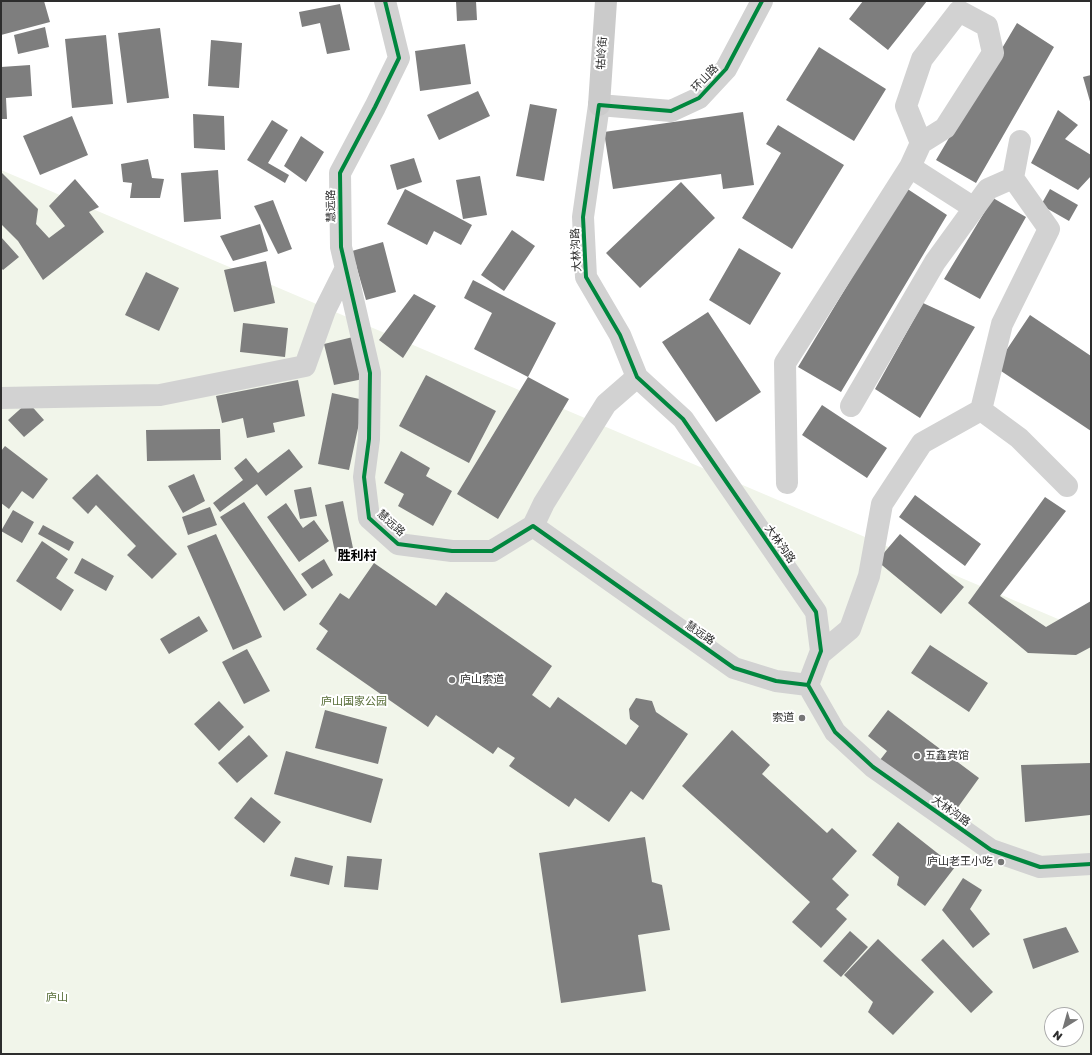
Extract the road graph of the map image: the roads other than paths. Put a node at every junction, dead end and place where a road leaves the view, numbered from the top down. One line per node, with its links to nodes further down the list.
1 (385, 1): 10 (street, 慧远路)
2 (606, 1): 4 (main road, 牯岭街)
3 (762, 1): 4 (street, 环山路)
4 (599, 105): 11 (street, 大林沟路)
5 (1020, 141): 8 (street)
6 (921, 143): 6 (street); 7 (street)
7 (910, 167): 9 (street); 15 (street)
8 (1013, 178): 9 (street); 14 (street)
9 (974, 208): 13 (street)
10 (346, 268): 12 (street); 17 (street, 慧远路)
11 (637, 377): 17 (street); 18 (street, 大林沟路)
12 (1, 398)
13 (851, 406)
14 (981, 410): 16 (street); 18 (street)
15 (787, 483)
16 (1067, 486)
17 (533, 526): 19 (street, 慧远路)
18 (820, 654): 19 (street, 大林沟路)
19 (808, 685): 20 (street, 大林沟路)
20 (1091, 864)

